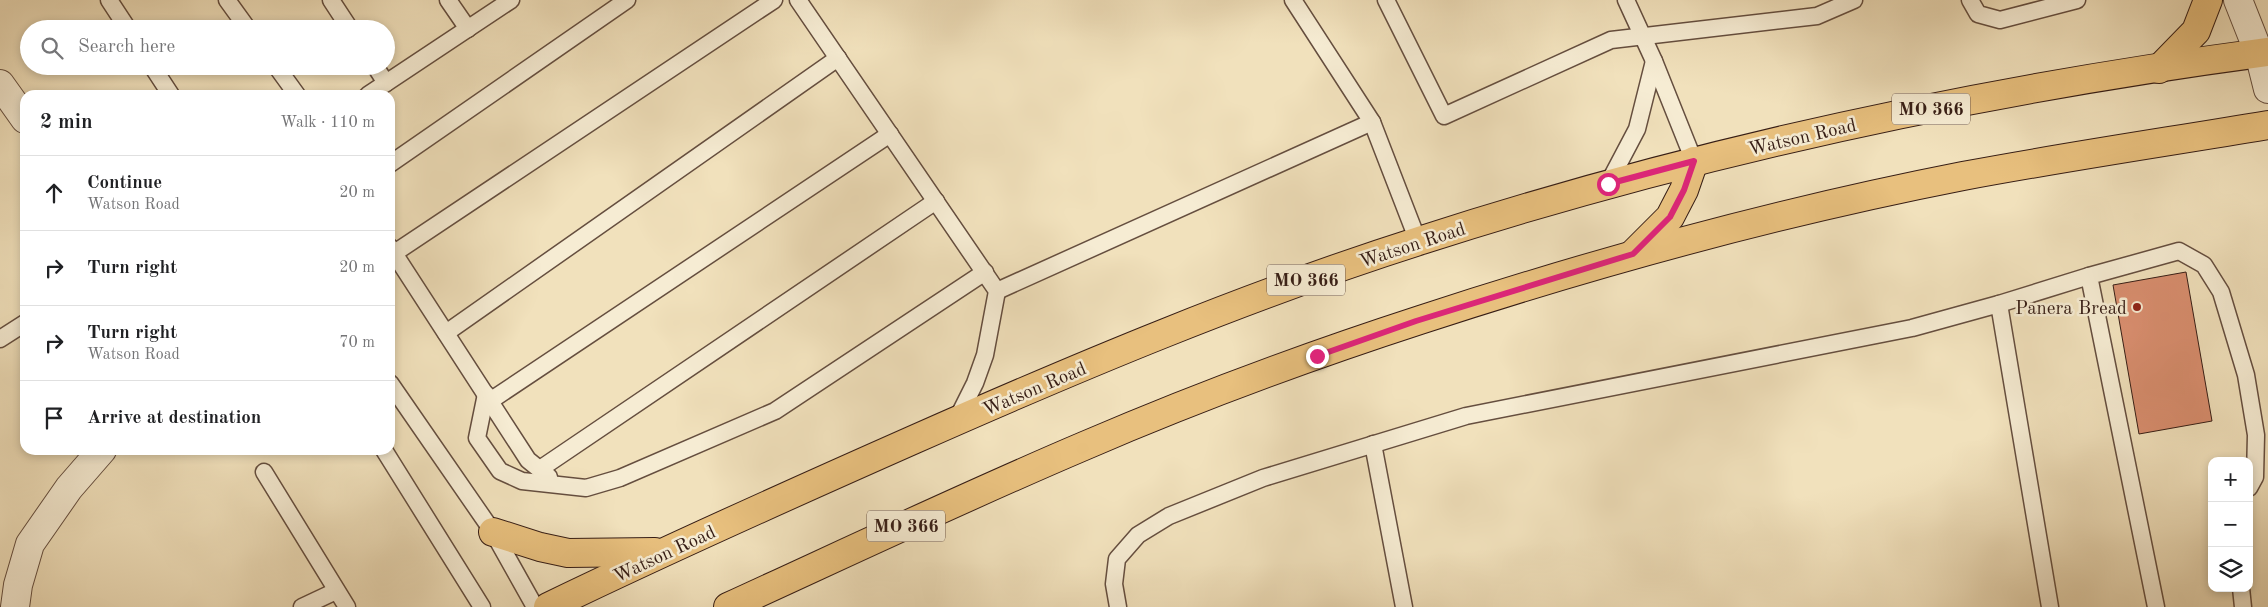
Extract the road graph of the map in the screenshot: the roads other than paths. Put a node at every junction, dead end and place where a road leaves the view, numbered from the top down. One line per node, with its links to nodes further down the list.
1 (108, 0): 17 (lane)
2 (227, 0): 18 (lane)
3 (331, 0): 19 (lane)
4 (448, 0): 20 (lane)
5 (511, 0): 20 (lane)
6 (627, 0): 39 (lane)
7 (774, 0): 44 (lane)
8 (798, 0): 23 (lane)
9 (1293, 0): 36 (lane)
10 (1386, 0): 21 (lane)
11 (1626, 0): 21 (lane)
12 (1854, 0): 21 (lane)
13 (1970, 0): 14 (lane)
14 (2077, 0)
15 (2208, 0): 25 (main road)
16 (2238, 0): 22 (street)
17 (122, 20)
18 (241, 20)
19 (344, 20)
20 (468, 29): 29 (lane)
21 (1642, 37): 24 (lane)
22 (2263, 53): 25 (main road, Watson Road / MO 366); 31 (street)
23 (838, 58): 38 (lane); 52 (lane)
24 (1654, 61): 40 (lane); 41 (lane)
25 (2159, 69): 40 (main road, Watson Road / MO 366)
26 (158, 75): 32 (lane)
27 (283, 75): 33 (lane)
28 (381, 75): 29 (lane)
29 (386, 83): 34 (lane)
30 (0, 84): 35 (street)
31 (2268, 89)
32 (169, 90)
33 (293, 90)
34 (376, 90)
35 (20, 112)
36 (1372, 122): 43 (lane); 49 (lane)
37 (2268, 125): 45 (main road, MO 366)
38 (890, 134): 42 (lane); 55 (lane)
39 (395, 161)
40 (1694, 161): 41 (main road, Watson Road / MO 366); 45 (main road)
41 (1608, 184): 43 (main road, Watson Road / MO 366)
42 (936, 201): 47 (lane); 60 (lane)
43 (1418, 241): 56 (main road, Watson Road / MO 366)
44 (395, 249)
45 (1633, 254): 74 (main road, MO 366)
46 (395, 258): 52 (lane)
47 (985, 272): 49 (lane); 63 (lane)
48 (2089, 276): 50 (lane); 62 (lane); 78 (lane)
49 (997, 291): 56 (lane)
50 (1999, 304): 57 (lane); 77 (lane)
51 (20, 326): 53 (lane)
52 (446, 333): 55 (lane)
53 (0, 339)
54 (395, 390): 64 (lane)
55 (488, 398): 60 (lane); 63 (lane)
56 (956, 421): 65 (main road, Watson Road / MO 366)
57 (1373, 444): 75 (lane); 76 (lane)
58 (98, 455): 68 (street)
59 (387, 455): 71 (lane)
60 (540, 470): 63 (lane)
61 (264, 472): 66 (lane)
62 (2253, 482)
63 (556, 483)
64 (493, 532): 65 (main road); 72 (lane)
65 (666, 552): 73 (main road, Watson Road / MO 366)
66 (336, 591): 69 (lane); 70 (lane)
67 (2241, 592): 79 (lane)
68 (15, 607)
69 (302, 607)
70 (347, 607)
71 (482, 607)
72 (535, 607)
73 (548, 607)
74 (728, 607)
75 (1118, 607)
76 (1404, 607)
77 (2050, 607)
78 (2156, 607)
79 (2243, 607)

